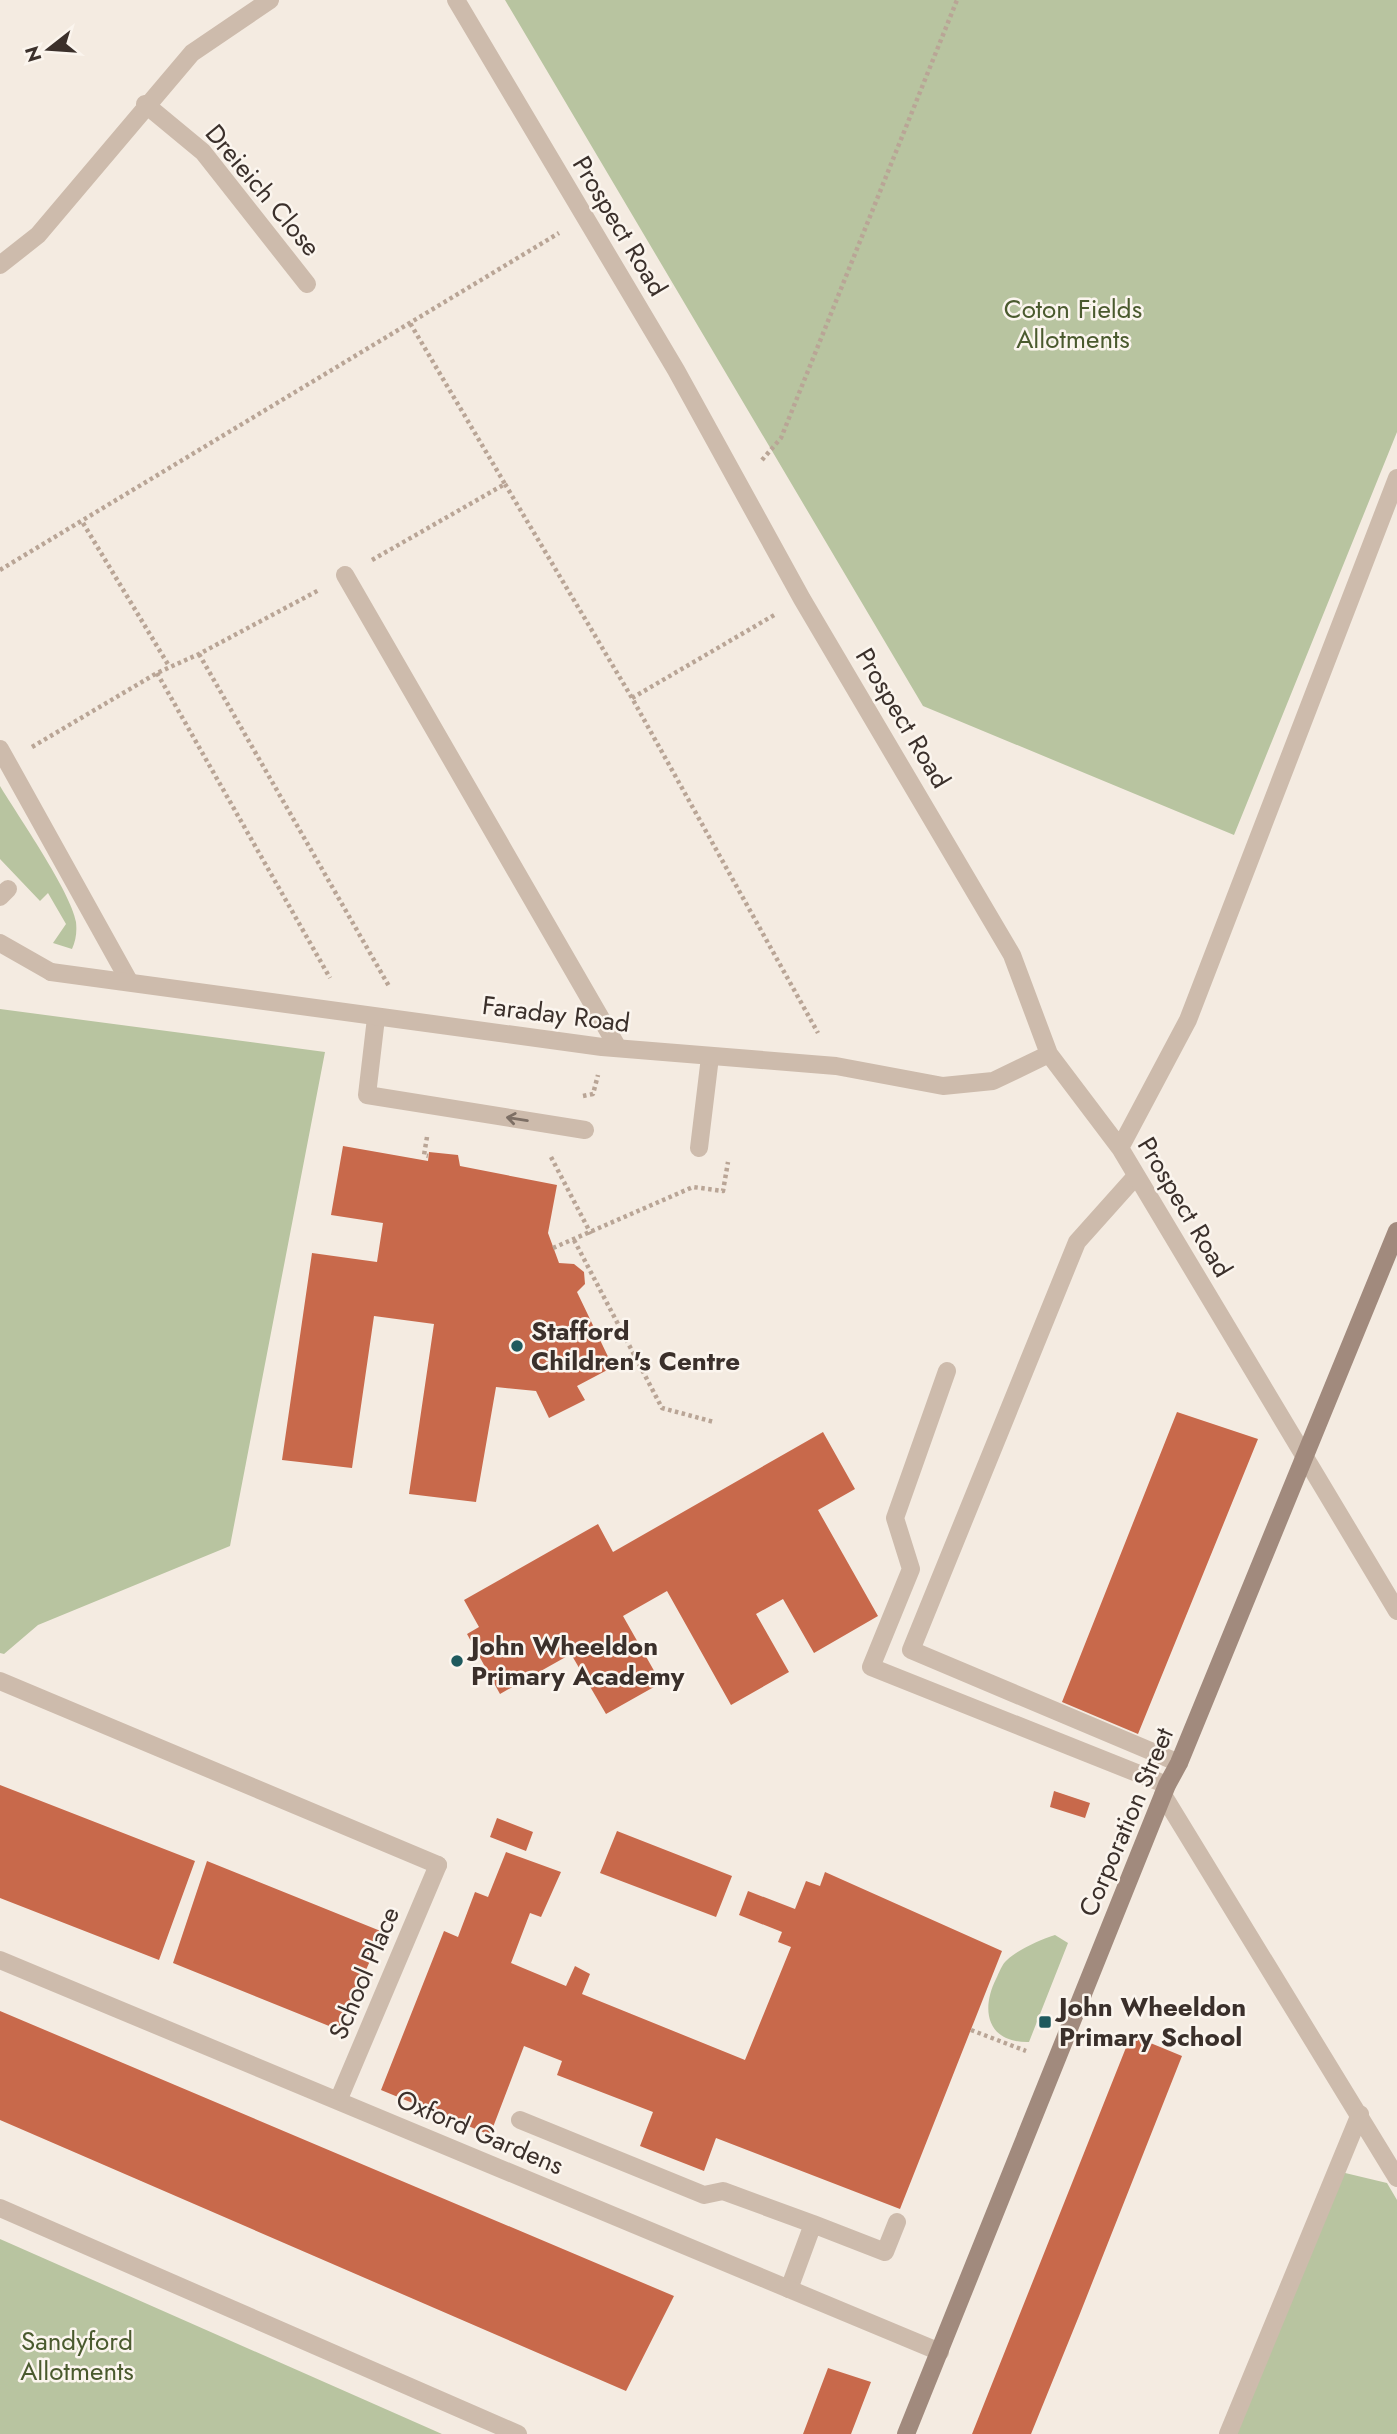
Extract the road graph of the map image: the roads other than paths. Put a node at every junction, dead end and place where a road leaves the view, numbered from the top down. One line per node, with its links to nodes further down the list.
1 (270, 0): 3 (street)
2 (456, 0): 13 (street, Prospect Road)
3 (145, 104): 4 (street); 5 (street, Dreieich Close)
4 (0, 265)
5 (307, 284)
6 (1397, 478): 17 (street)
7 (345, 575): 12 (street)
8 (3, 755): 10 (street)
9 (0, 943): 10 (street, Faraday Road)
10 (129, 981): 11 (street, Faraday Road)
11 (376, 1018): 12 (street, Faraday Road); 15 (street, one-way to 11)
12 (618, 1048): 14 (street, Faraday Road)
13 (1049, 1054): 14 (street, Faraday Road); 17 (street, Prospect Road)
14 (709, 1057): 16 (street)
15 (585, 1130)
16 (699, 1148)
17 (1120, 1148): 18 (street, Prospect Road)
18 (1136, 1176): 21 (street, Prospect Road); 24 (street)
19 (1397, 1231): 21 (street, Corporation Street)
20 (947, 1371): 25 (street)
21 (1305, 1460): 22 (street, Prospect Road); 24 (street, Corporation Street)
22 (1397, 1611)
23 (0, 1681): 27 (street, School Place)
24 (1179, 1763): 25 (street, Corporation Street)
25 (1165, 1790): 28 (street); 35 (street, Corporation Street)
26 (0, 1959): 27 (street, Oxford Gardens)
27 (338, 2101): 34 (street, Oxford Gardens)
28 (1360, 2114): 30 (street); 38 (street)
29 (520, 2120): 33 (street)
30 (1397, 2178)
31 (0, 2208): 36 (street)
32 (897, 2222): 33 (street)
33 (813, 2224): 34 (street)
34 (789, 2289): 35 (street, Oxford Gardens)
35 (940, 2352): 37 (street, Corporation Street)
36 (517, 2434)
37 (906, 2434)
38 (1228, 2434)

